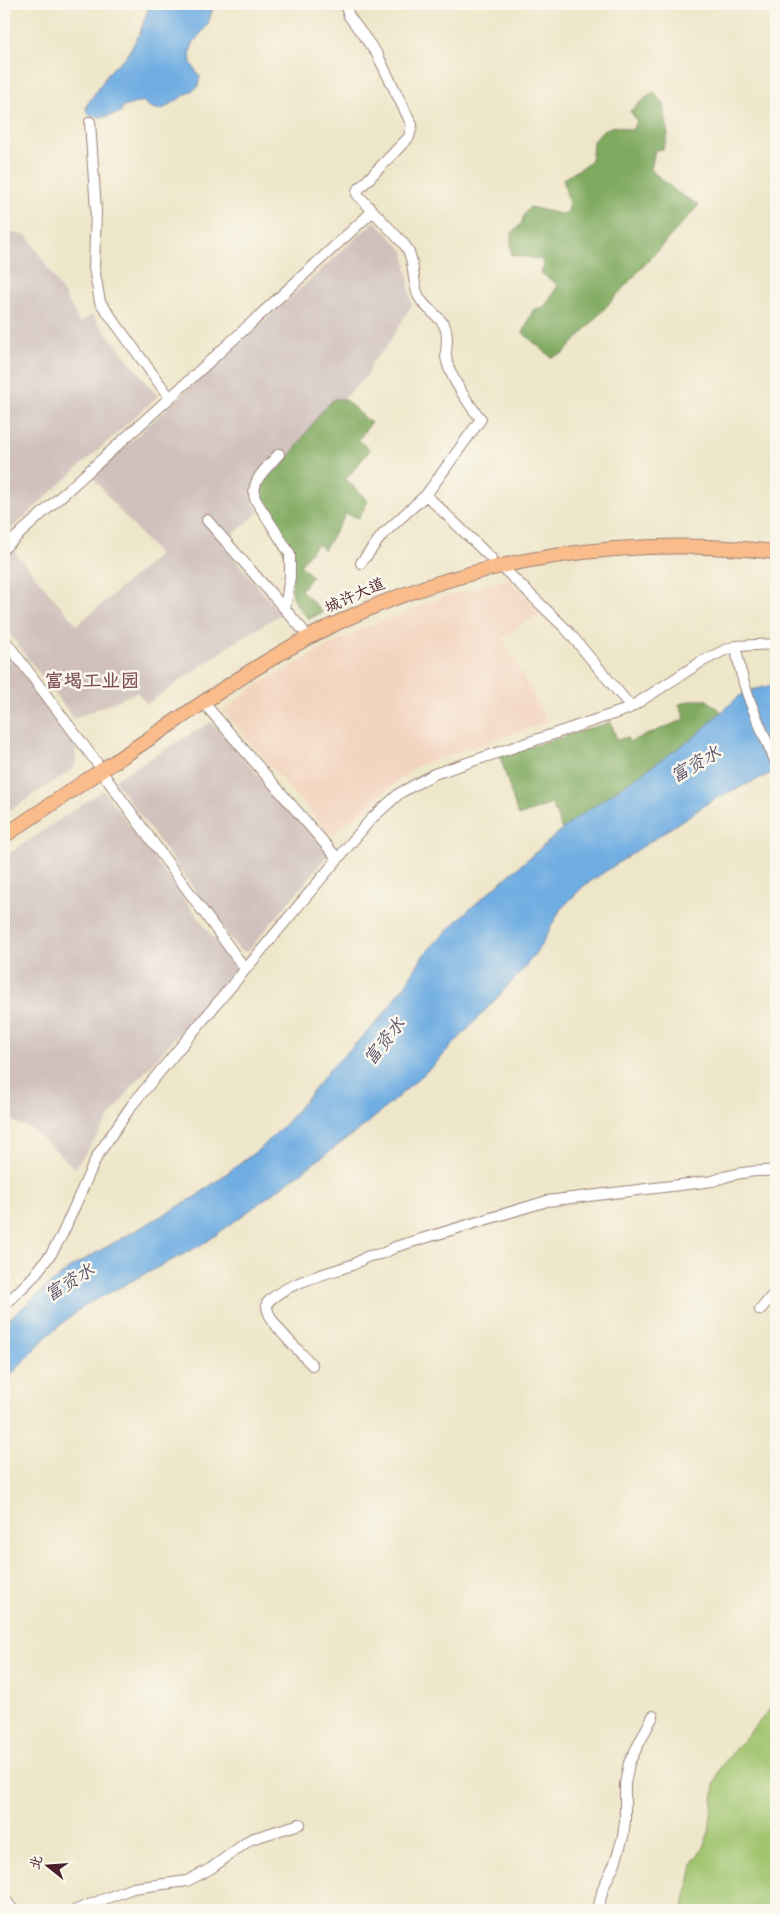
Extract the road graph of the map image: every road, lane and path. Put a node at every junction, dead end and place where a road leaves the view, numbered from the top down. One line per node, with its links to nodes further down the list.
1 (344, 4): 3 (street)
2 (90, 122): 4 (street)
3 (374, 210): 4 (street); 6 (street)
4 (170, 398): 9 (street)
5 (279, 454): 13 (street)
6 (426, 495): 11 (street); 12 (street)
7 (207, 520): 13 (street)
8 (776, 543): 11 (main road, 城许大道)
9 (4, 548)
10 (776, 552): 11 (main road, 城许大道)
11 (495, 562): 14 (main road, 城许大道); 18 (main road, 城许大道); 19 (street)
12 (361, 563)
13 (285, 609): 14 (street)
14 (303, 630): 21 (main road, 城许大道)
15 (4, 639): 21 (street)
16 (776, 644): 17 (street)
17 (736, 646): 19 (street); 20 (street)
18 (203, 702): 21 (main road, 城许大道); 24 (street)
19 (631, 707): 24 (street)
20 (776, 763)
21 (99, 767): 22 (main road, 城许大道); 23 (main road, 城许大道); 25 (street)
22 (4, 825)
23 (4, 836)
24 (338, 859): 25 (street)
25 (245, 969): 28 (street)
26 (776, 1171): 30 (street)
27 (776, 1291): 29 (street)
28 (4, 1306)
29 (760, 1310)
30 (312, 1365)
31 (653, 1716): 36 (street)
32 (300, 1824): 35 (street)
33 (4, 1898): 34 (street)
34 (13, 1910)
35 (76, 1910)
36 (598, 1910)

